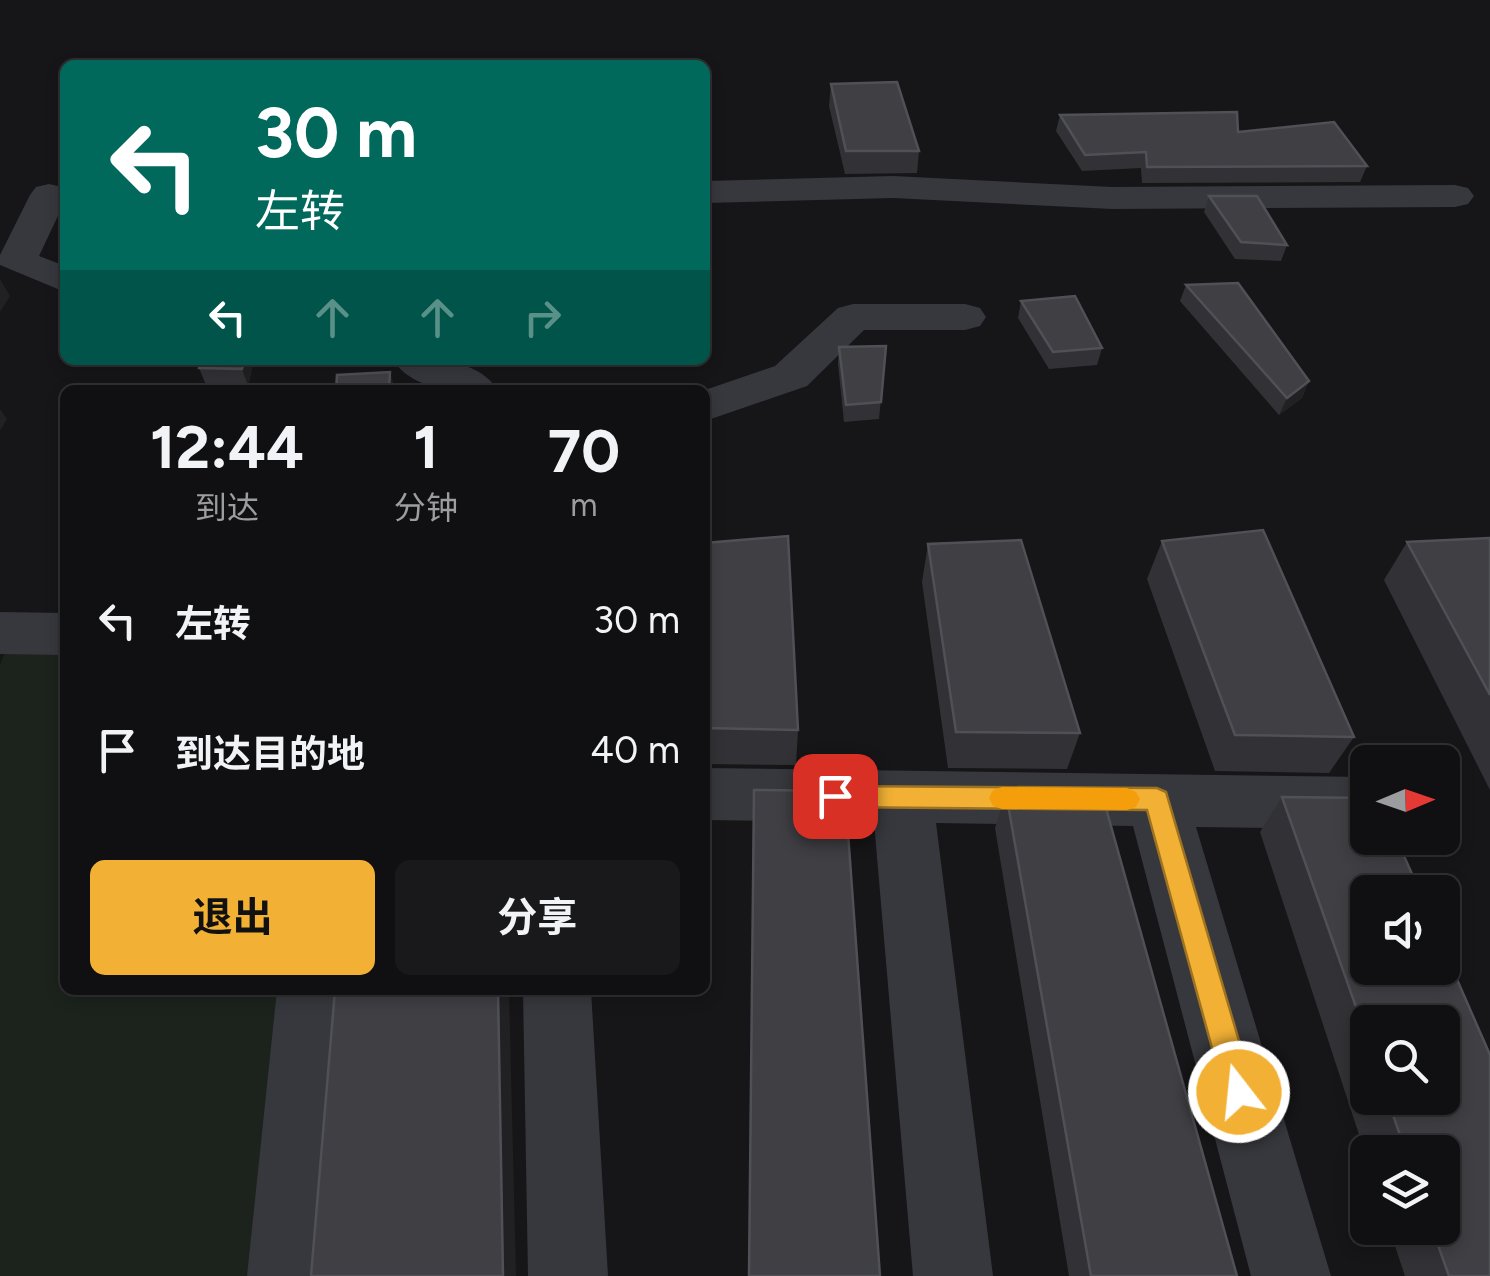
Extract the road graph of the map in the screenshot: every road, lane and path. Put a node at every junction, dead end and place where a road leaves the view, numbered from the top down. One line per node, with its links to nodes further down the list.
1 (710, 192): 3 (street)
2 (57, 195): 4 (street); 5 (street)
3 (1455, 196)
4 (0, 203)
5 (60, 278)
6 (965, 317): 9 (street)
7 (425, 365): 8 (street)
8 (464, 385)
9 (710, 404)
10 (0, 632): 11 (street)
11 (60, 634)
12 (710, 794): 13 (street)
13 (902, 798): 14 (street); 20 (street)
14 (1157, 799): 15 (street); 21 (street)
15 (1350, 827)
16 (310, 995): 18 (street)
17 (556, 995): 19 (street)
18 (288, 1276)
19 (568, 1276)
20 (953, 1276)
21 (1291, 1276)

